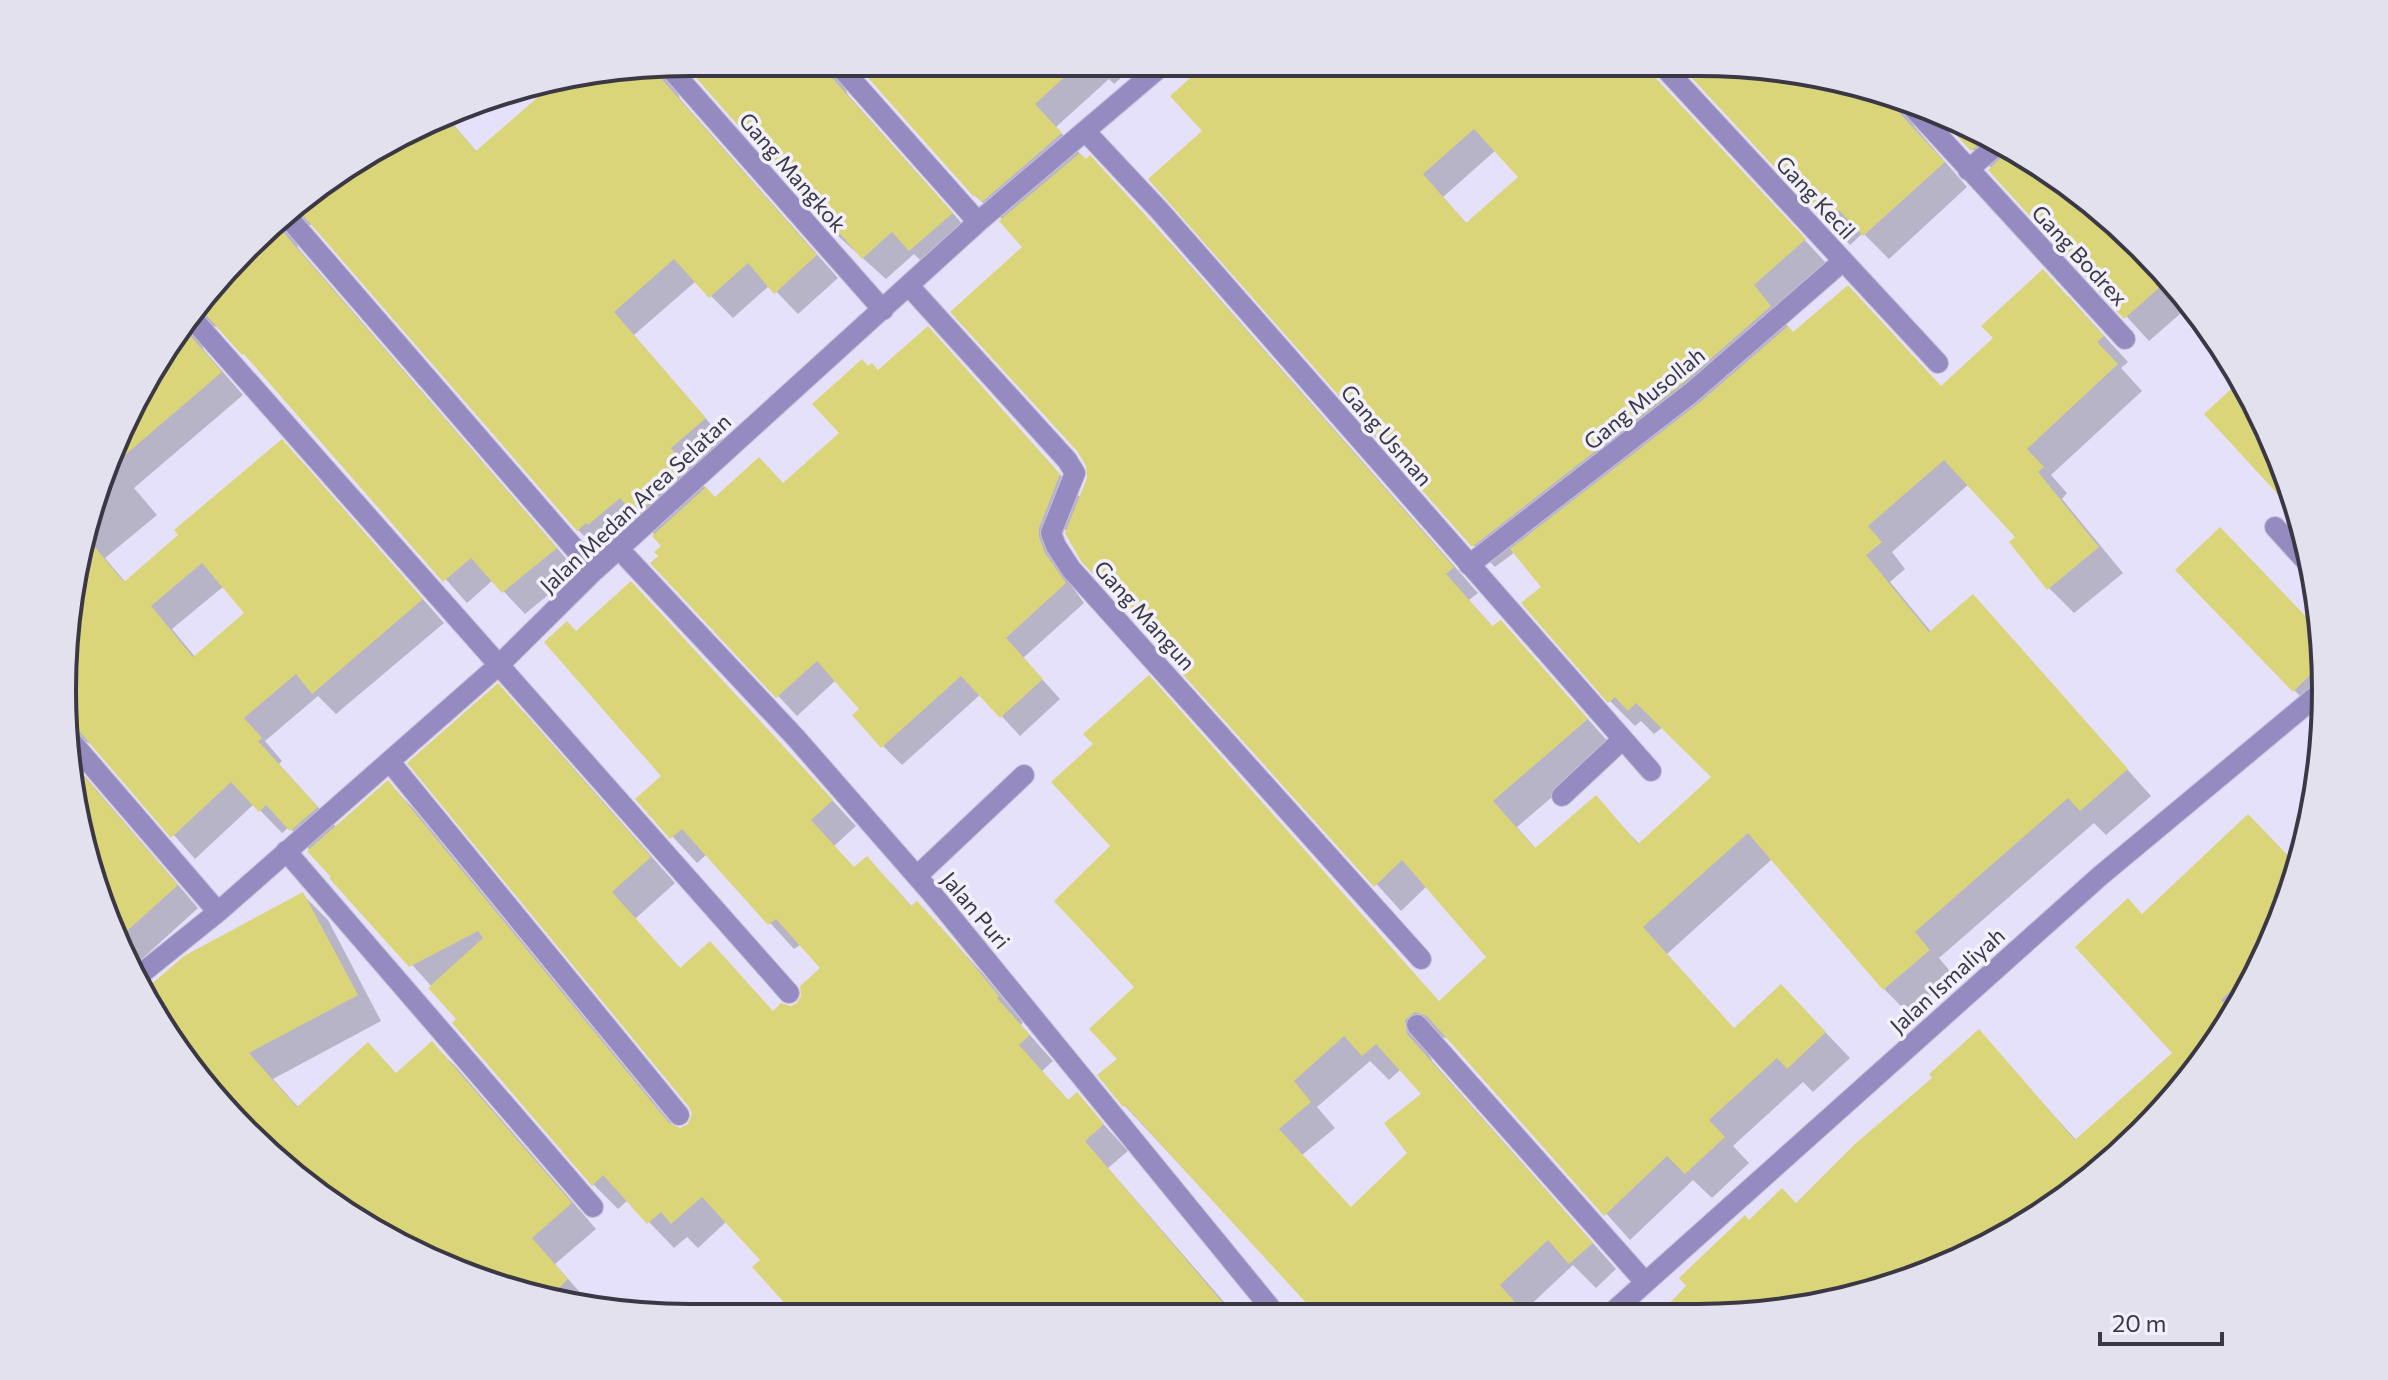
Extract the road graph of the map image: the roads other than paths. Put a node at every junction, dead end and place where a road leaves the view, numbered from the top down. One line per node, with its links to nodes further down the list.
1 (677, 76): 13 (street, Gang Mangkok)
2 (848, 76): 10 (street)
3 (1150, 76): 6 (street, Jalan Medan Area Selatan)
4 (1672, 76): 11 (street, Gang Kecil)
5 (1923, 119): 8 (street, Gang Bodrex)
6 (1085, 131): 10 (street, Jalan Medan Area Selatan); 20 (street, Gang Usman)
7 (1991, 150): 8 (street)
8 (1968, 170): 15 (street, Gang Bodrex)
9 (292, 222): 21 (street)
10 (978, 222): 12 (street, Jalan Medan Area Selatan)
11 (1843, 261): 16 (street, Gang Kecil); 20 (street, Gang Musollah)
12 (909, 286): 13 (street, Jalan Medan Area Selatan); 33 (street, Gang Mangun)
13 (883, 310): 18 (street, Jalan Medan Area Selatan)
14 (197, 324): 22 (street)
15 (2125, 339)
16 (1938, 363)
17 (2275, 527): 19 (street)
18 (619, 549): 21 (street, Jalan Medan Area Selatan); 31 (street, Jalan Puri)
19 (2295, 549)
20 (1469, 565): 24 (street, Gang Usman)
21 (594, 571): 22 (street, Jalan Medan Area Selatan)
22 (500, 664): 26 (street, Jalan Medan Area Selatan); 35 (street)
23 (2312, 700): 39 (street, Jalan Ismaliyah)
24 (1623, 739): 27 (street, Gang Usman); 29 (street)
25 (79, 750): 32 (street)
26 (390, 762): 30 (street, Jalan Medan Area Selatan); 37 (street)
27 (1651, 771)
28 (1024, 775): 31 (street)
29 (1562, 796)
30 (286, 851): 32 (street, Jalan Medan Area Selatan); 38 (street)
31 (917, 876): 40 (street, Jalan Puri)
32 (218, 912): 34 (street, Jalan Medan Area Selatan)
33 (1421, 959)
34 (144, 971)
35 (789, 993)
36 (1417, 1025): 39 (street)
37 (679, 1115)
38 (593, 1207)
39 (1645, 1282): 41 (street, Jalan Ismaliyah)
40 (1267, 1304)
41 (1621, 1304)

